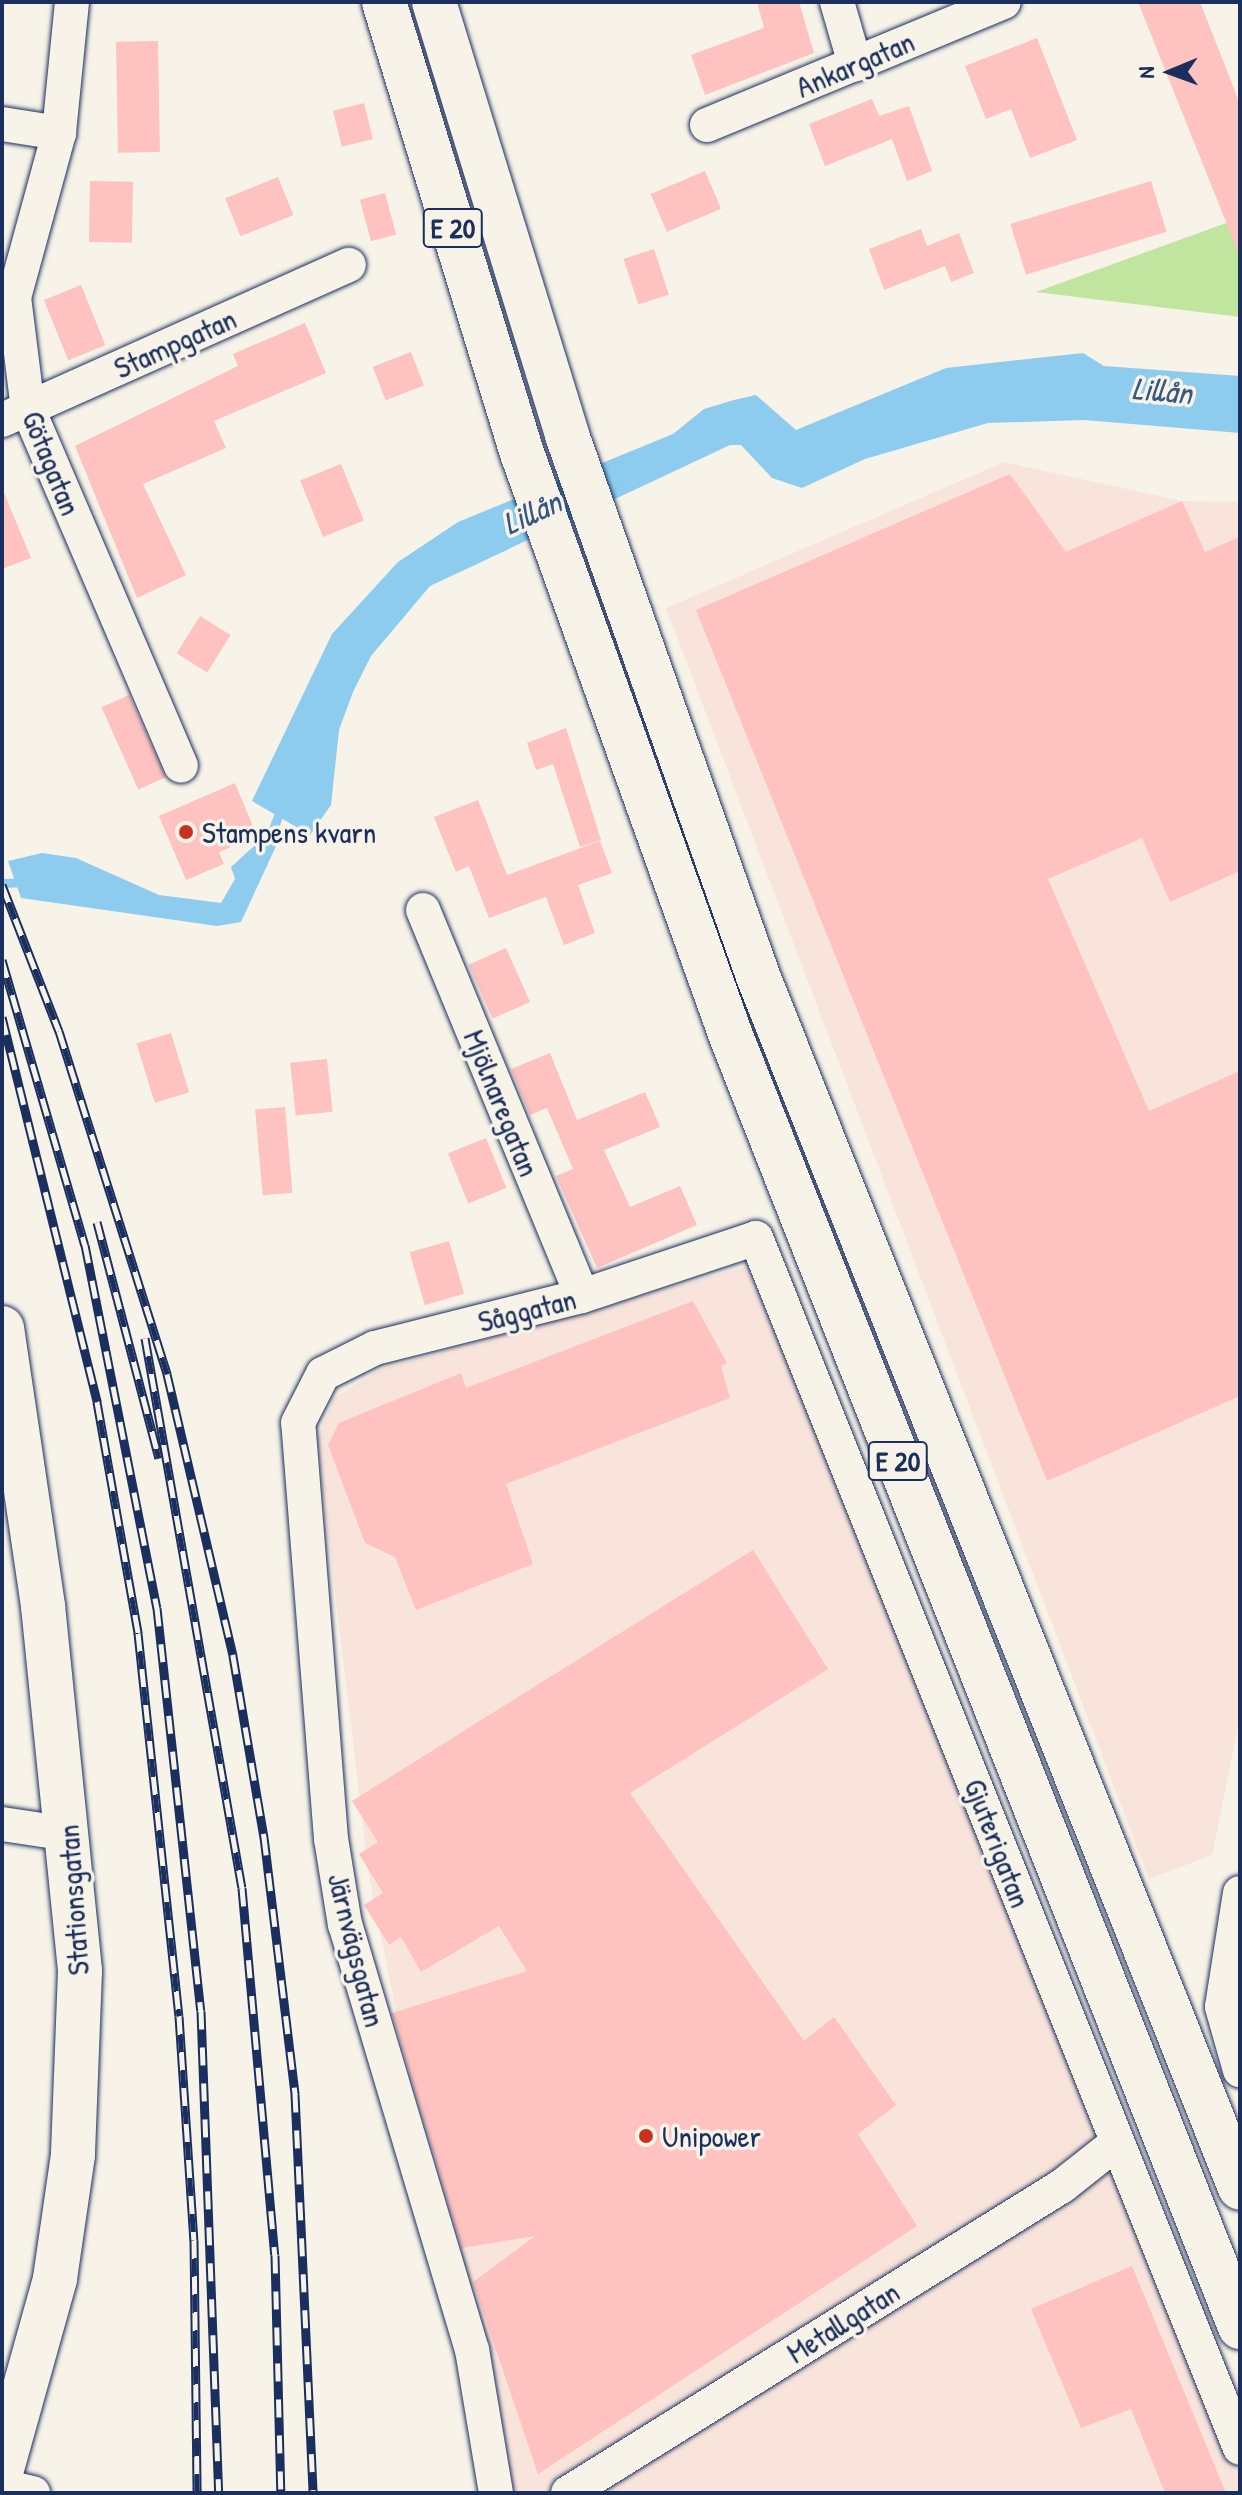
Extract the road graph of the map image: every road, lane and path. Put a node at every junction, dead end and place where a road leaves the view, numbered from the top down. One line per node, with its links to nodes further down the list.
1 (72, 2): 9 (street, Götagatan)
2 (384, 2): 24 (main road, E 20)
3 (434, 2): 23 (main road, E 20)
4 (837, 2): 6 (street)
5 (1004, 2): 6 (street, Ankargatan)
6 (855, 64): 8 (street, Ankargatan)
7 (2, 124): 9 (street)
8 (707, 125)
9 (59, 133): 11 (street, Götagatan)
10 (349, 265): 11 (street, Stampgatan)
11 (15, 415): 12 (street, Götagatan)
12 (181, 766)
13 (423, 910): 15 (street, Mjölnaregatan)
14 (756, 1238): 15 (street, Såggatan); 22 (street, Gjuterigatan)
15 (582, 1296): 17 (street, Såggatan)
16 (2, 1328): 19 (main road, Stationsgatan)
17 (309, 1396): 29 (street, Järnvägsgatan)
18 (2, 1824): 19 (street)
19 (68, 1834): 26 (main road, Stationsgatan)
20 (1240, 1893): 21 (street)
21 (1240, 2070)
22 (1114, 2145): 25 (street, Gjuterigatan); 30 (street, Metallgatan)
23 (1240, 2188)
24 (1240, 2327)
25 (1240, 2448)
26 (2, 2469)
27 (2, 2486): 28 (street)
28 (33, 2493)
29 (496, 2493)
30 (568, 2493)

